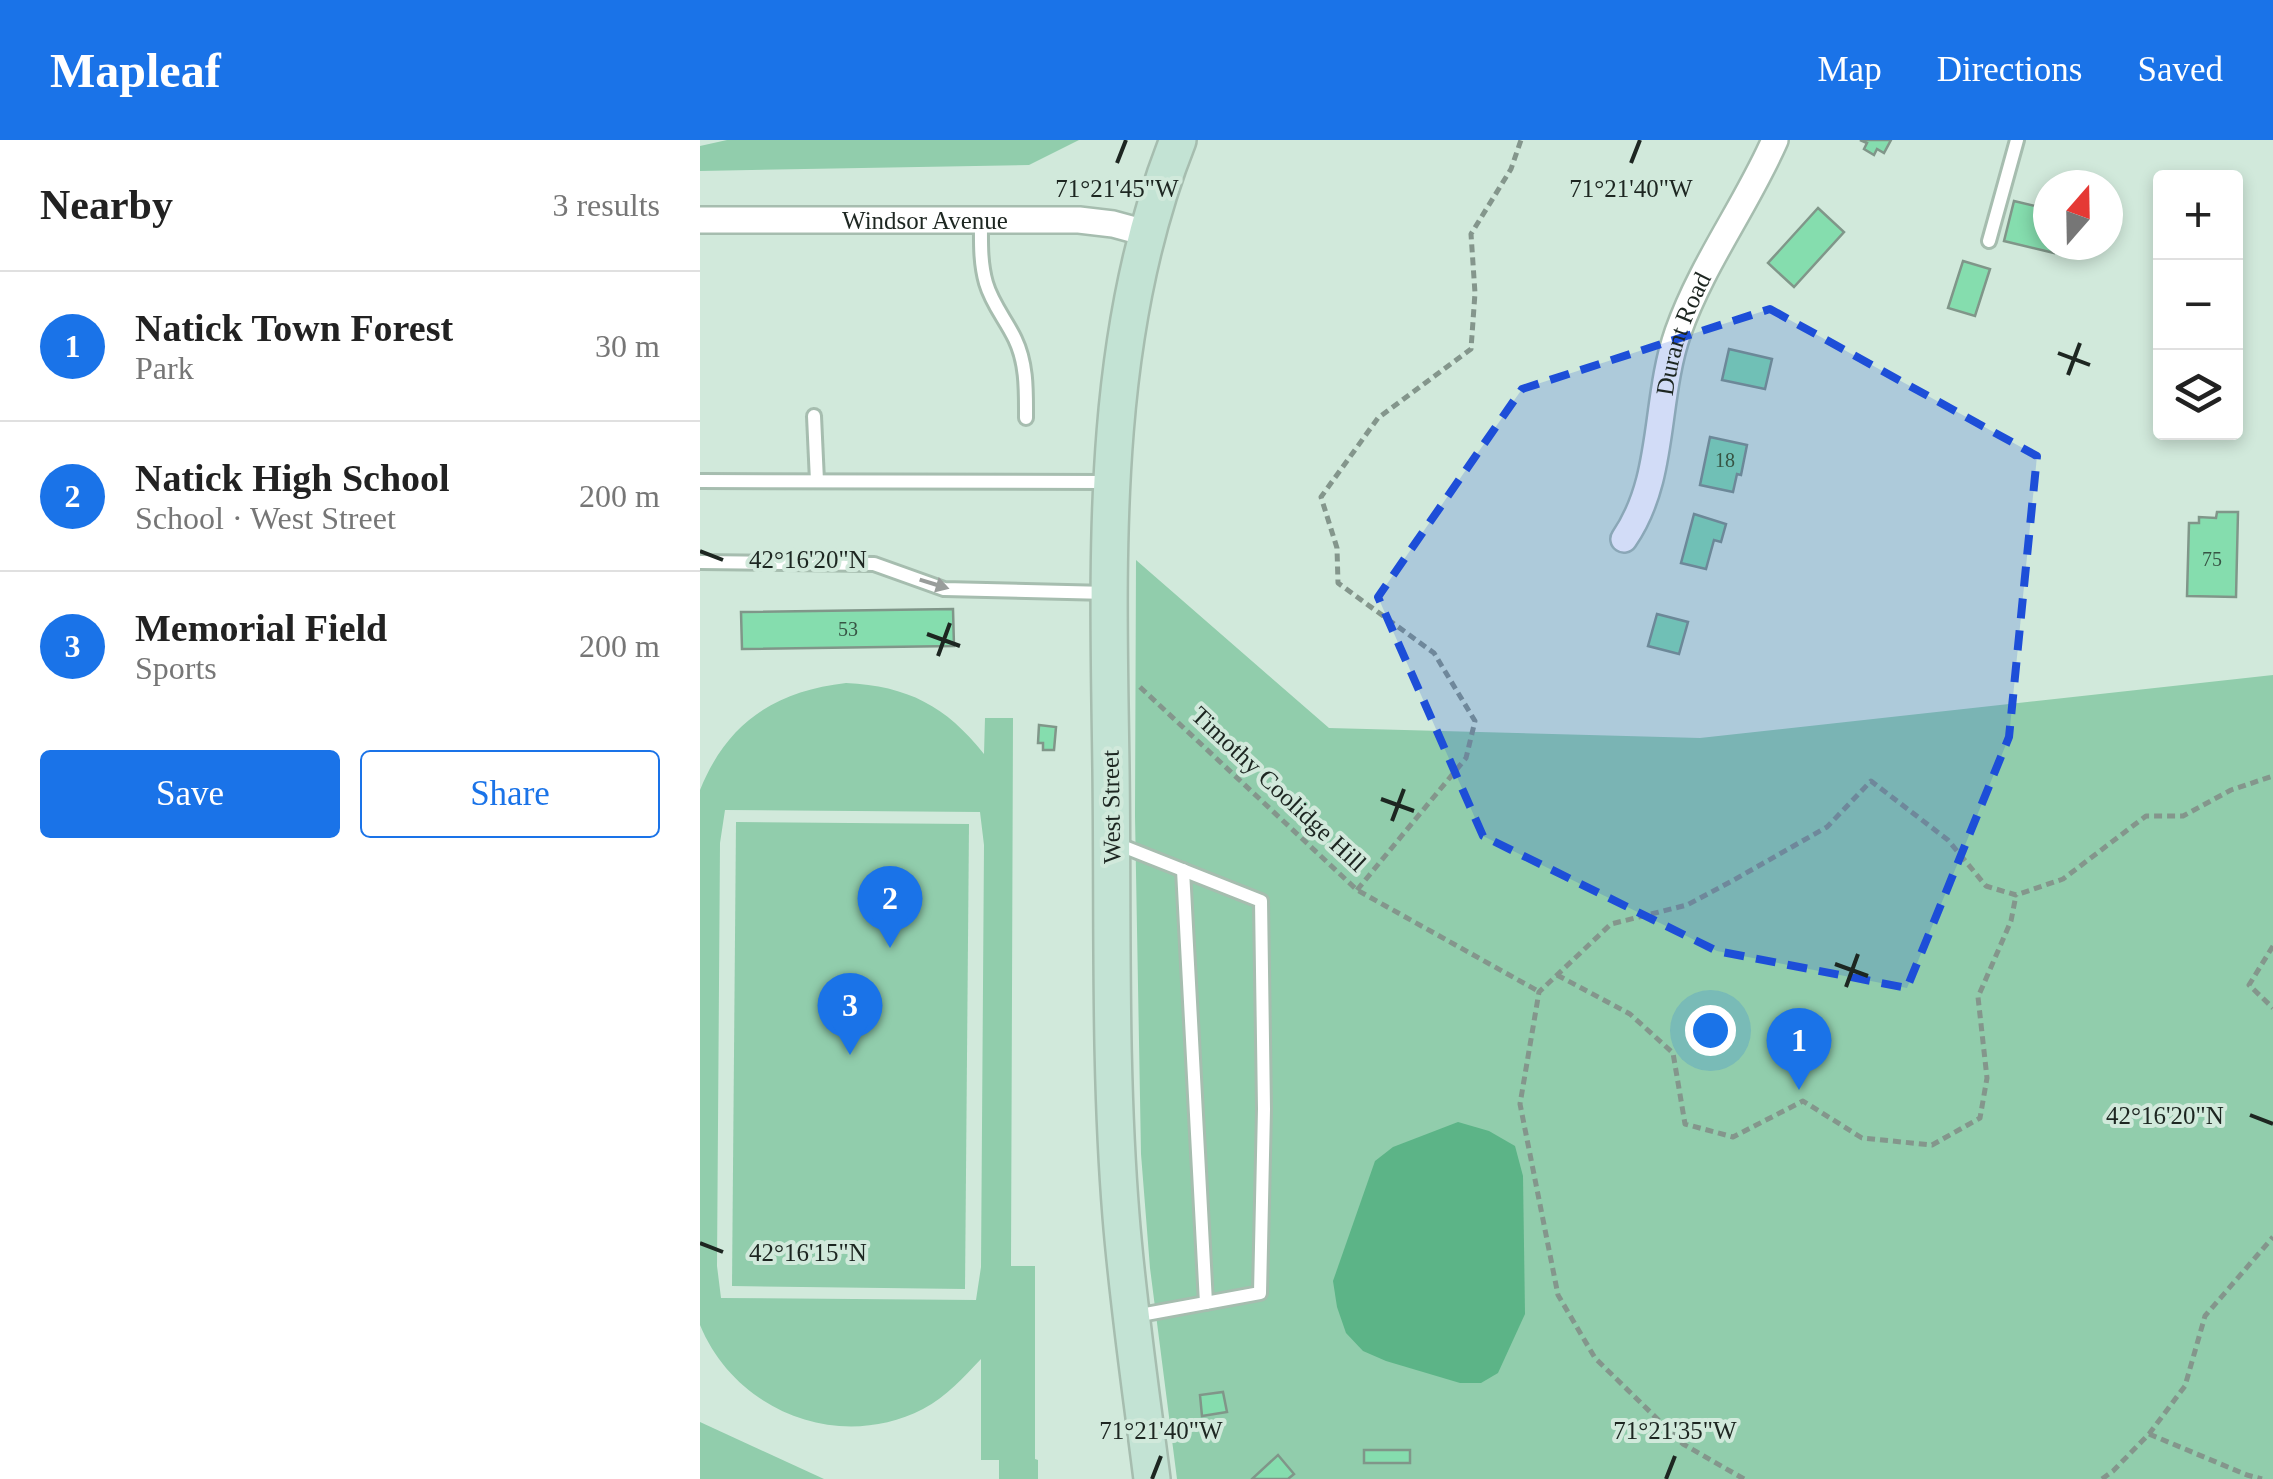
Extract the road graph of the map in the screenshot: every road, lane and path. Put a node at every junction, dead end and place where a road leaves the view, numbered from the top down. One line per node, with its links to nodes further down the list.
1 (1178, 140): 7 (street, West Street)
2 (1521, 140): 21 (path)
3 (1775, 140): 14 (street, Durant Road)
4 (2017, 140): 8 (lane)
5 (700, 220): 6 (street, Windsor Avenue)
6 (981, 220): 7 (street, Windsor Avenue); 10 (lane)
7 (1146, 233): 13 (street, West Street)
8 (1989, 242)
9 (814, 416): 11 (lane)
10 (1026, 418)
11 (817, 481): 12 (lane); 13 (lane)
12 (700, 482)
13 (1112, 482): 16 (street, West Street)
14 (1624, 539)
15 (700, 562): 16 (lane, one-way to 16)
16 (1108, 593): 17 (street, West Street)
17 (1109, 657): 19 (street, West Street); 21 (path, Timothy Coolidge Hill)
18 (2273, 776): 22 (path)
19 (1112, 842): 20 (lane); 29 (street, West Street)
20 (1183, 870): 28 (lane); 28 (lane)
21 (1357, 890): 25 (path, Timothy Coolidge Hill)
22 (2016, 895): 24 (path); 24 (path)
23 (2273, 946): 26 (path)
24 (1557, 975): 25 (path)
25 (1539, 992): 32 (path)
26 (2273, 1008)
27 (2273, 1237): 30 (path)
28 (1206, 1303): 29 (lane)
29 (1132, 1316): 31 (street, West Street)
30 (2148, 1434): 33 (path); 34 (path)
31 (1152, 1479)
32 (1744, 1479)
33 (2102, 1479)
34 (2262, 1479)

